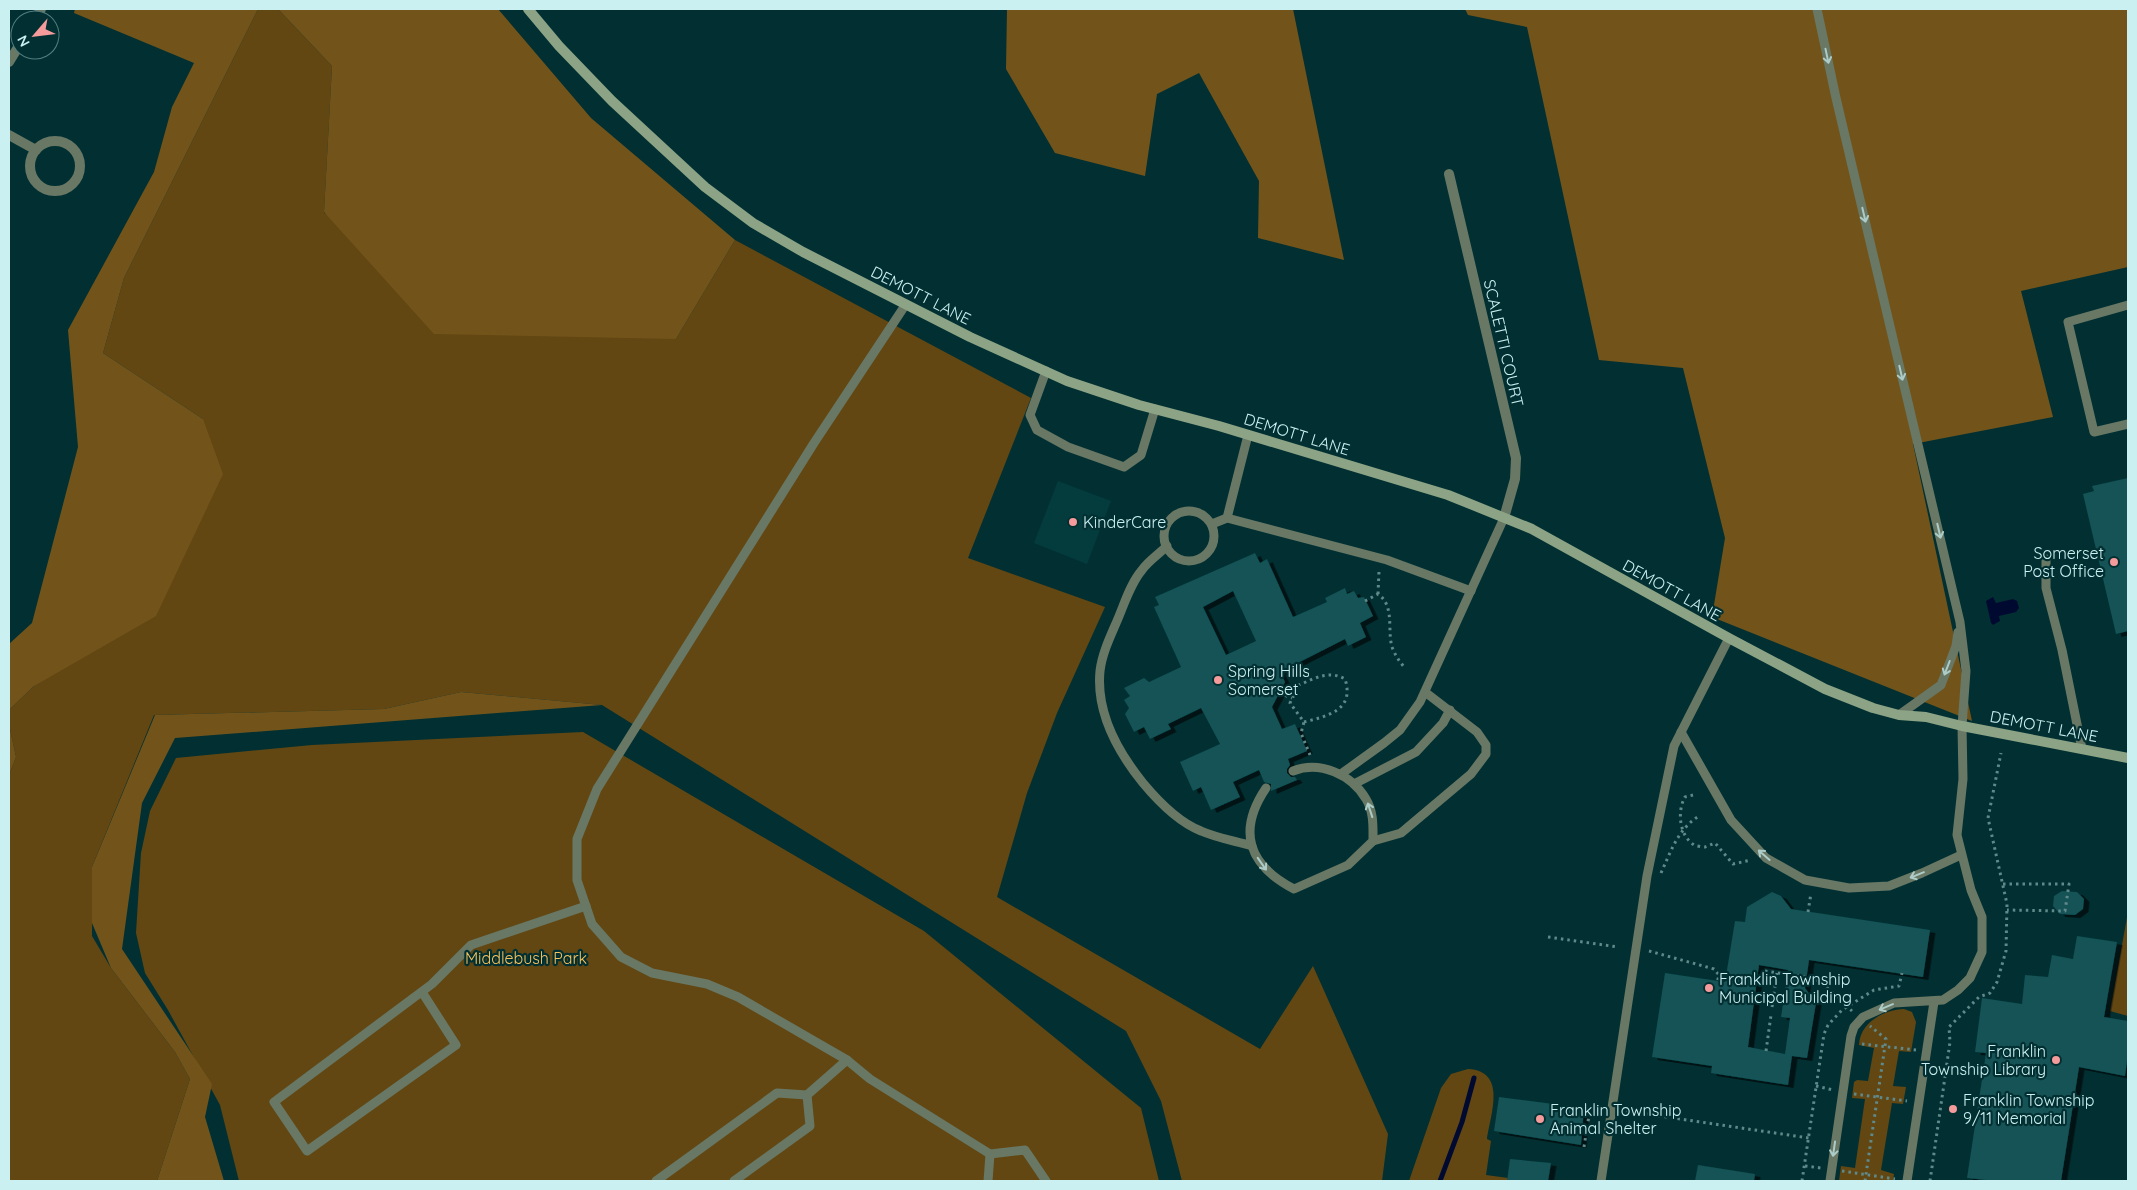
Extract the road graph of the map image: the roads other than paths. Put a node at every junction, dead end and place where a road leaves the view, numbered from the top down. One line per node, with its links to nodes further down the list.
1 (528, 9): 6 (street, DEMOTT LANE)
2 (1817, 9): 18 (lane, one-way to 18)
3 (9, 135): 4 (street)
4 (36, 150): 4 (street)
5 (1449, 174): 13 (street, SCALETTI COURT)
6 (906, 304): 8 (street, DEMOTT LANE); 34 (lane)
7 (2128, 305): 10 (lane)
8 (1046, 371): 9 (street, DEMOTT LANE); 9 (lane)
9 (1155, 409): 11 (street, DEMOTT LANE)
10 (2128, 424)
11 (1248, 435): 12 (lane); 13 (street, DEMOTT LANE)
12 (1227, 518): 14 (lane); 17 (lane)
13 (1504, 518): 17 (lane); 19 (street, DEMOTT LANE)
14 (1212, 524): 15 (lane); 15 (lane)
15 (1167, 546): 32 (lane)
16 (2046, 559): 25 (lane)
17 (1470, 591): 20 (lane)
18 (1960, 622): 22 (lane, one-way to 22); 23 (lane)
19 (1729, 638): 22 (street, DEMOTT LANE); 24 (lane)
20 (1425, 692): 21 (lane); 28 (lane)
21 (1450, 710): 29 (lane); 31 (lane)
22 (1899, 715): 23 (street, DEMOTT LANE)
23 (1962, 726): 25 (street, DEMOTT LANE); 33 (lane)
24 (1681, 732): 33 (lane, one-way to 24); 44 (lane)
25 (2082, 749): 26 (street, DEMOTT LANE)
26 (2128, 758)
27 (1293, 771): 28 (lane)
28 (1341, 774): 29 (lane)
29 (1354, 784): 31 (lane, one-way to 29)
30 (1266, 788): 32 (lane)
31 (1373, 841): 32 (lane, one-way to 31)
32 (1252, 846)
33 (1961, 855): 36 (lane)
34 (586, 906): 35 (lane); 37 (lane)
35 (422, 992): 35 (lane)
36 (1934, 1002): 45 (lane, one-way to 45); 46 (lane)
37 (847, 1060): 38 (lane); 39 (lane)
38 (807, 1095): 40 (lane); 41 (lane)
39 (990, 1154): 42 (lane); 43 (lane)
40 (656, 1181)
41 (734, 1181)
42 (988, 1181)
43 (1046, 1181)
44 (1601, 1181)
45 (1830, 1181)
46 (1907, 1181)

